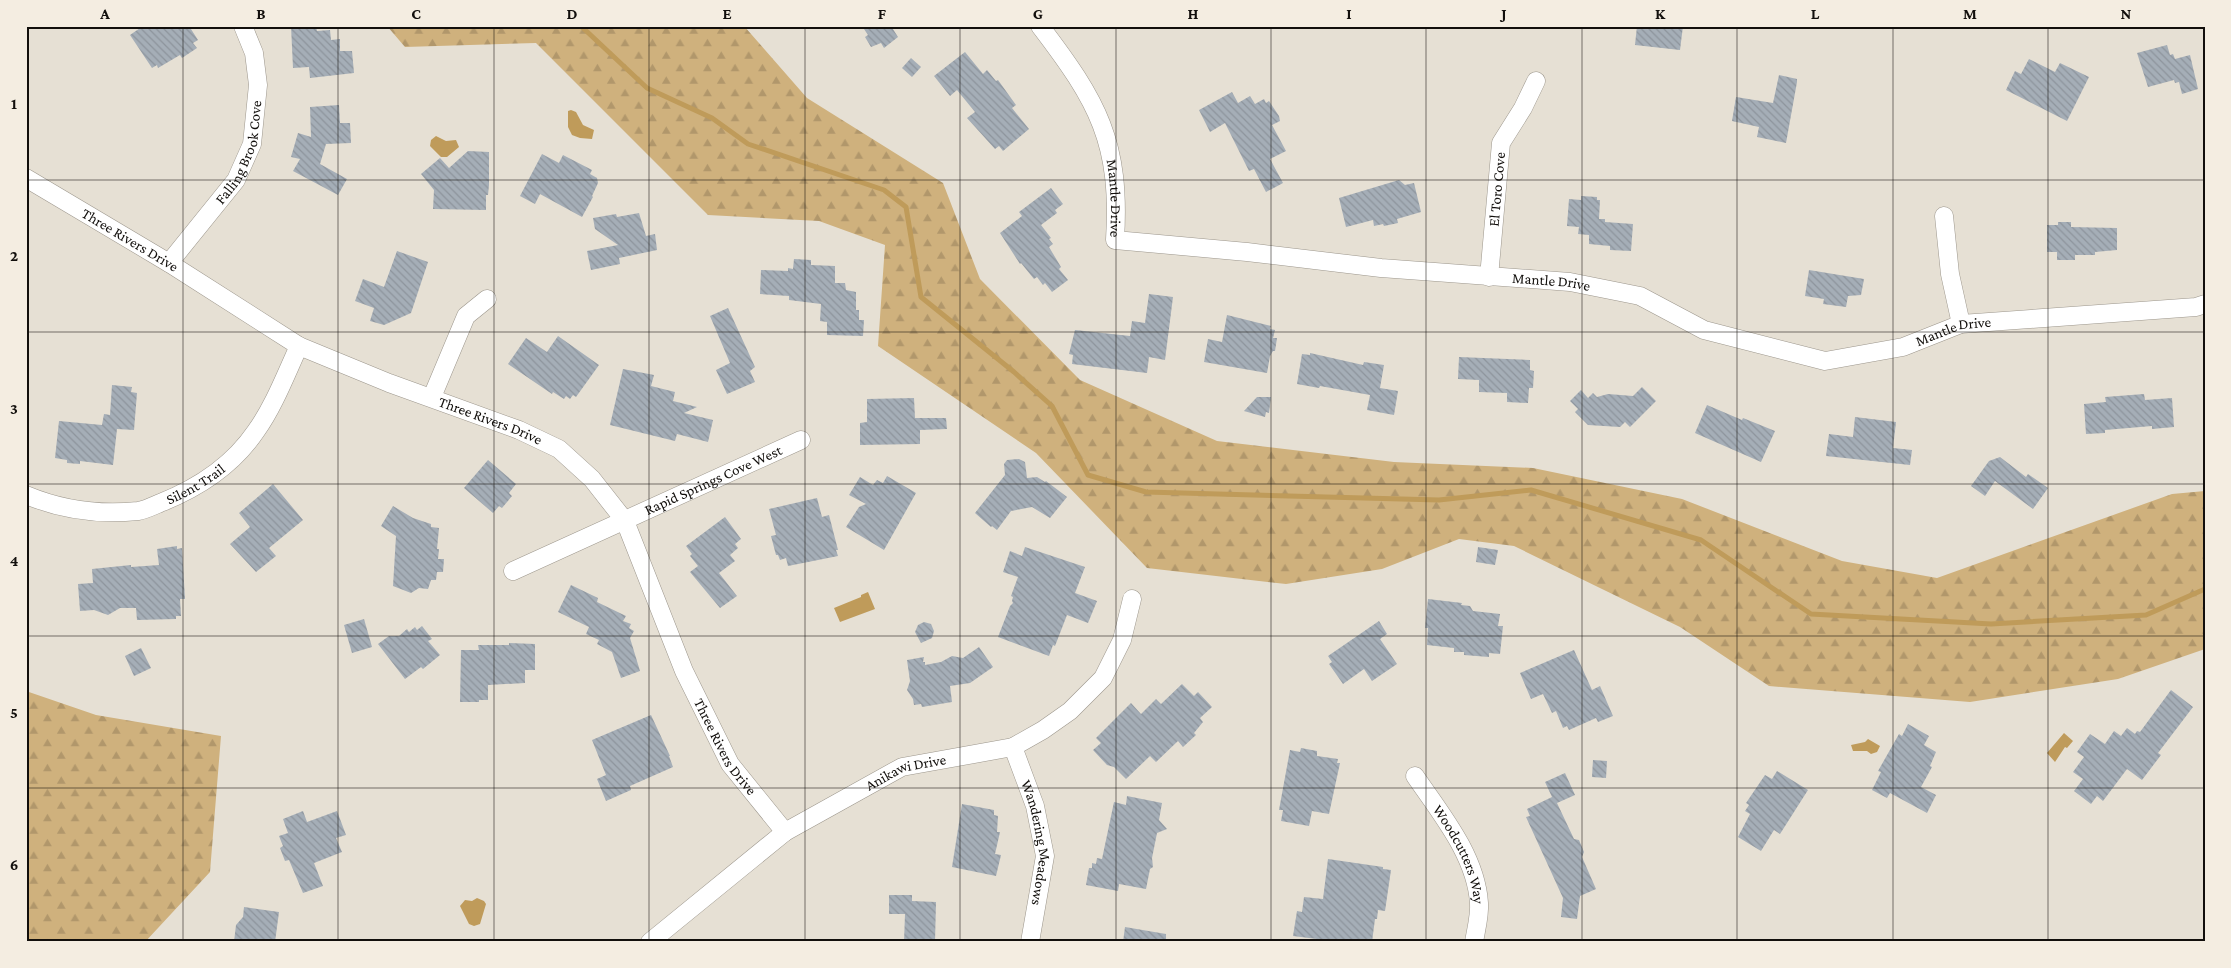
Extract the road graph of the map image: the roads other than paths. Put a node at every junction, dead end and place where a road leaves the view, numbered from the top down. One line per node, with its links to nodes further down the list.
1 (242, 26): 6 (street, Falling Brook Cove)
2 (1040, 26): 7 (street, Mantle Drive)
3 (1536, 81): 7 (street, El Toro Cove)
4 (26, 178): 6 (street, Three Rivers Drive)
5 (1944, 216): 10 (street)
6 (169, 263): 11 (street, Three Rivers Drive)
7 (1489, 277): 10 (street, Mantle Drive)
8 (487, 299): 12 (street)
9 (2205, 304): 10 (street, Mantle Drive)
10 (1961, 324)
11 (299, 346): 12 (street, Three Rivers Drive); 14 (street, Silent Trail)
12 (432, 397): 15 (street, Three Rivers Drive)
13 (801, 440): 15 (street, Rapid Springs Cove West)
14 (26, 495)
15 (625, 520): 16 (street, Rapid Springs Cove West); 20 (street, Three Rivers Drive)
16 (513, 571)
17 (1132, 599): 18 (street, Anikawi Drive)
18 (1013, 747): 20 (street, Anikawi Drive); 22 (street, Wandering Meadows)
19 (1415, 776): 23 (street, Woodcutters Way)
20 (785, 832): 21 (street, Anikawi Drive)
21 (650, 942)
22 (1030, 942)
23 (1474, 942)

